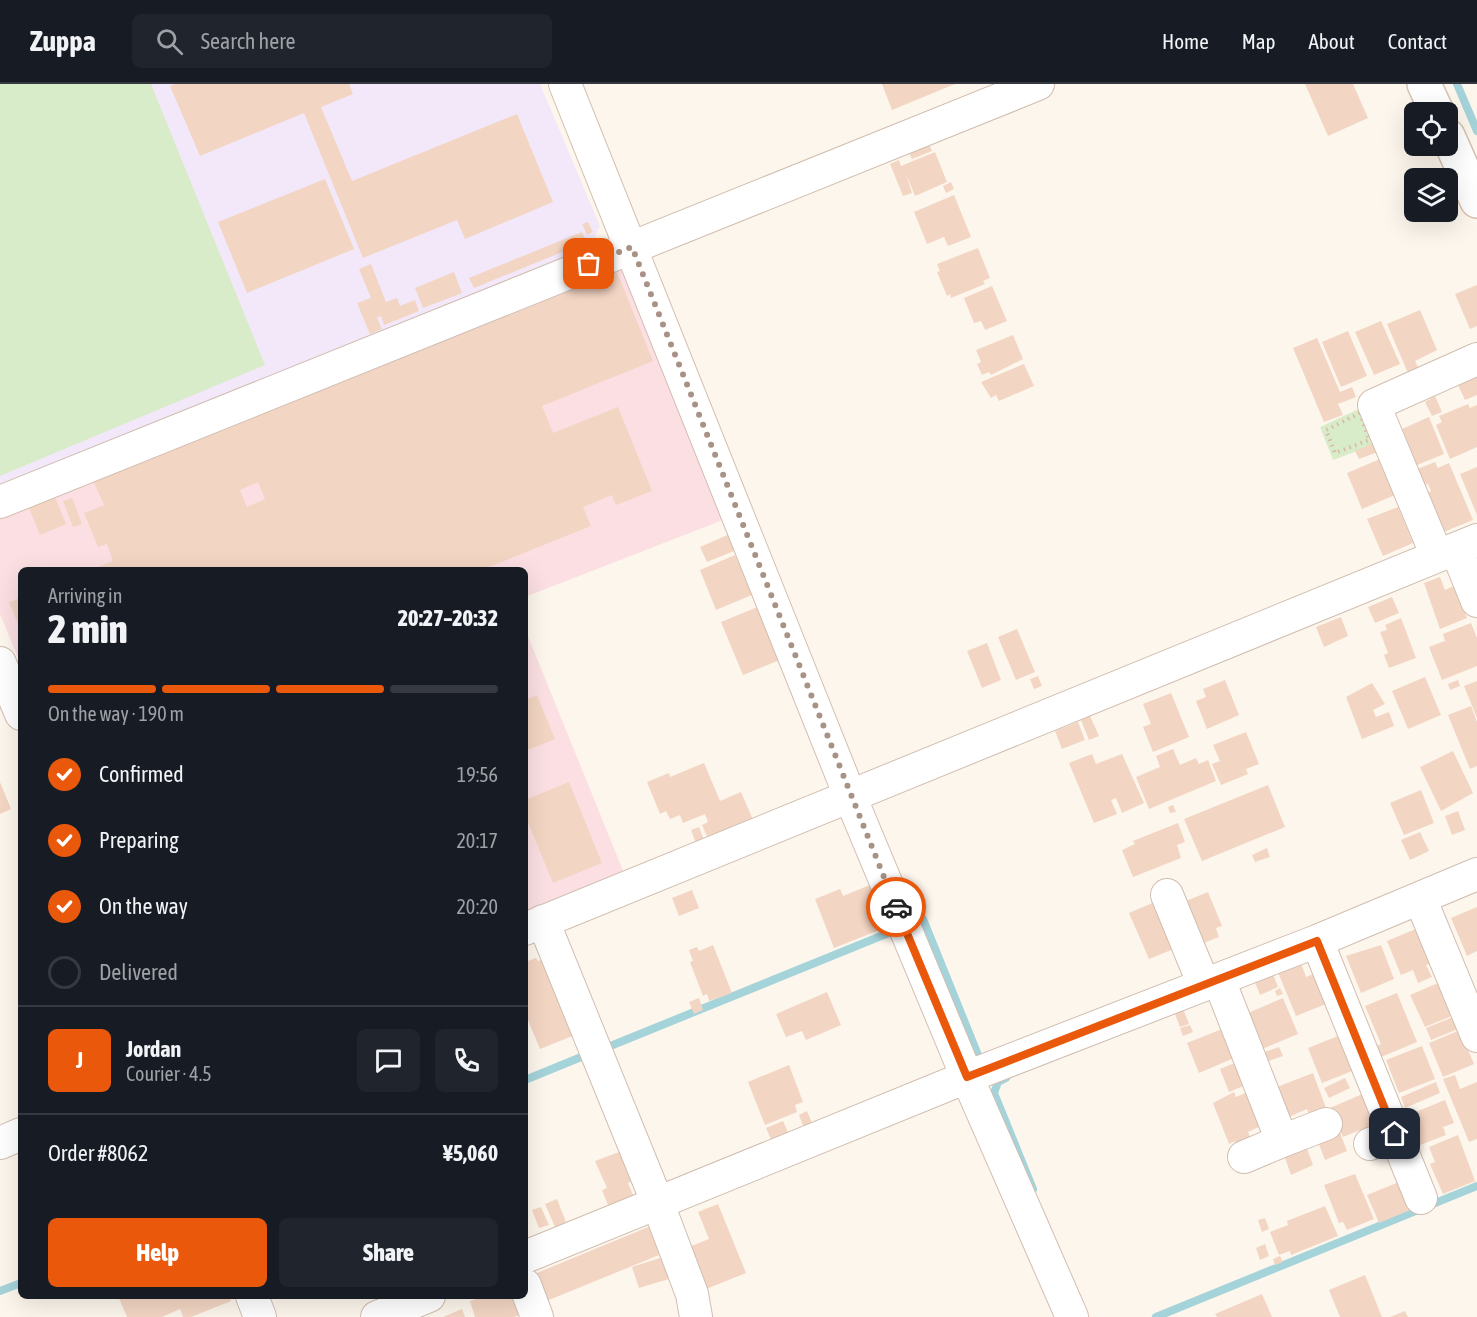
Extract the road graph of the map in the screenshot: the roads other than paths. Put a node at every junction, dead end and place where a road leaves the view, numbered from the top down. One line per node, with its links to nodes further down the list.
1 (565, 84): 7 (street)
2 (1038, 84): 7 (street)
3 (1424, 84): 4 (street)
4 (1432, 102)
5 (1457, 156): 6 (street)
6 (1477, 201)
7 (632, 247): 9 (street); 14 (street)
8 (1477, 359): 10 (street)
9 (0, 502)
10 (1457, 548): 11 (street); 14 (street)
11 (1477, 601)
12 (0, 663): 13 (street)
13 (18, 707)
14 (850, 796): 18 (street); 22 (street)
15 (1477, 874): 17 (street)
16 (1167, 895): 20 (street)
17 (1420, 898): 19 (street); 21 (street)
18 (534, 925): 29 (street)
19 (1317, 941): 20 (street); 28 (street)
20 (1211, 982): 22 (street); 25 (street)
21 (1477, 1036)
22 (967, 1077): 29 (street); 38 (street)
23 (1326, 1124): 25 (street)
24 (18, 1135): 26 (street)
25 (1282, 1141): 27 (street)
26 (0, 1143)
27 (1244, 1156)
28 (1421, 1198)
29 (658, 1204): 30 (street); 37 (street)
30 (528, 1256)
31 (528, 1293): 36 (street)
32 (253, 1299): 34 (street)
33 (430, 1303): 35 (street)
34 (260, 1317)
35 (377, 1317)
36 (537, 1317)
37 (696, 1317)
38 (1072, 1317)

